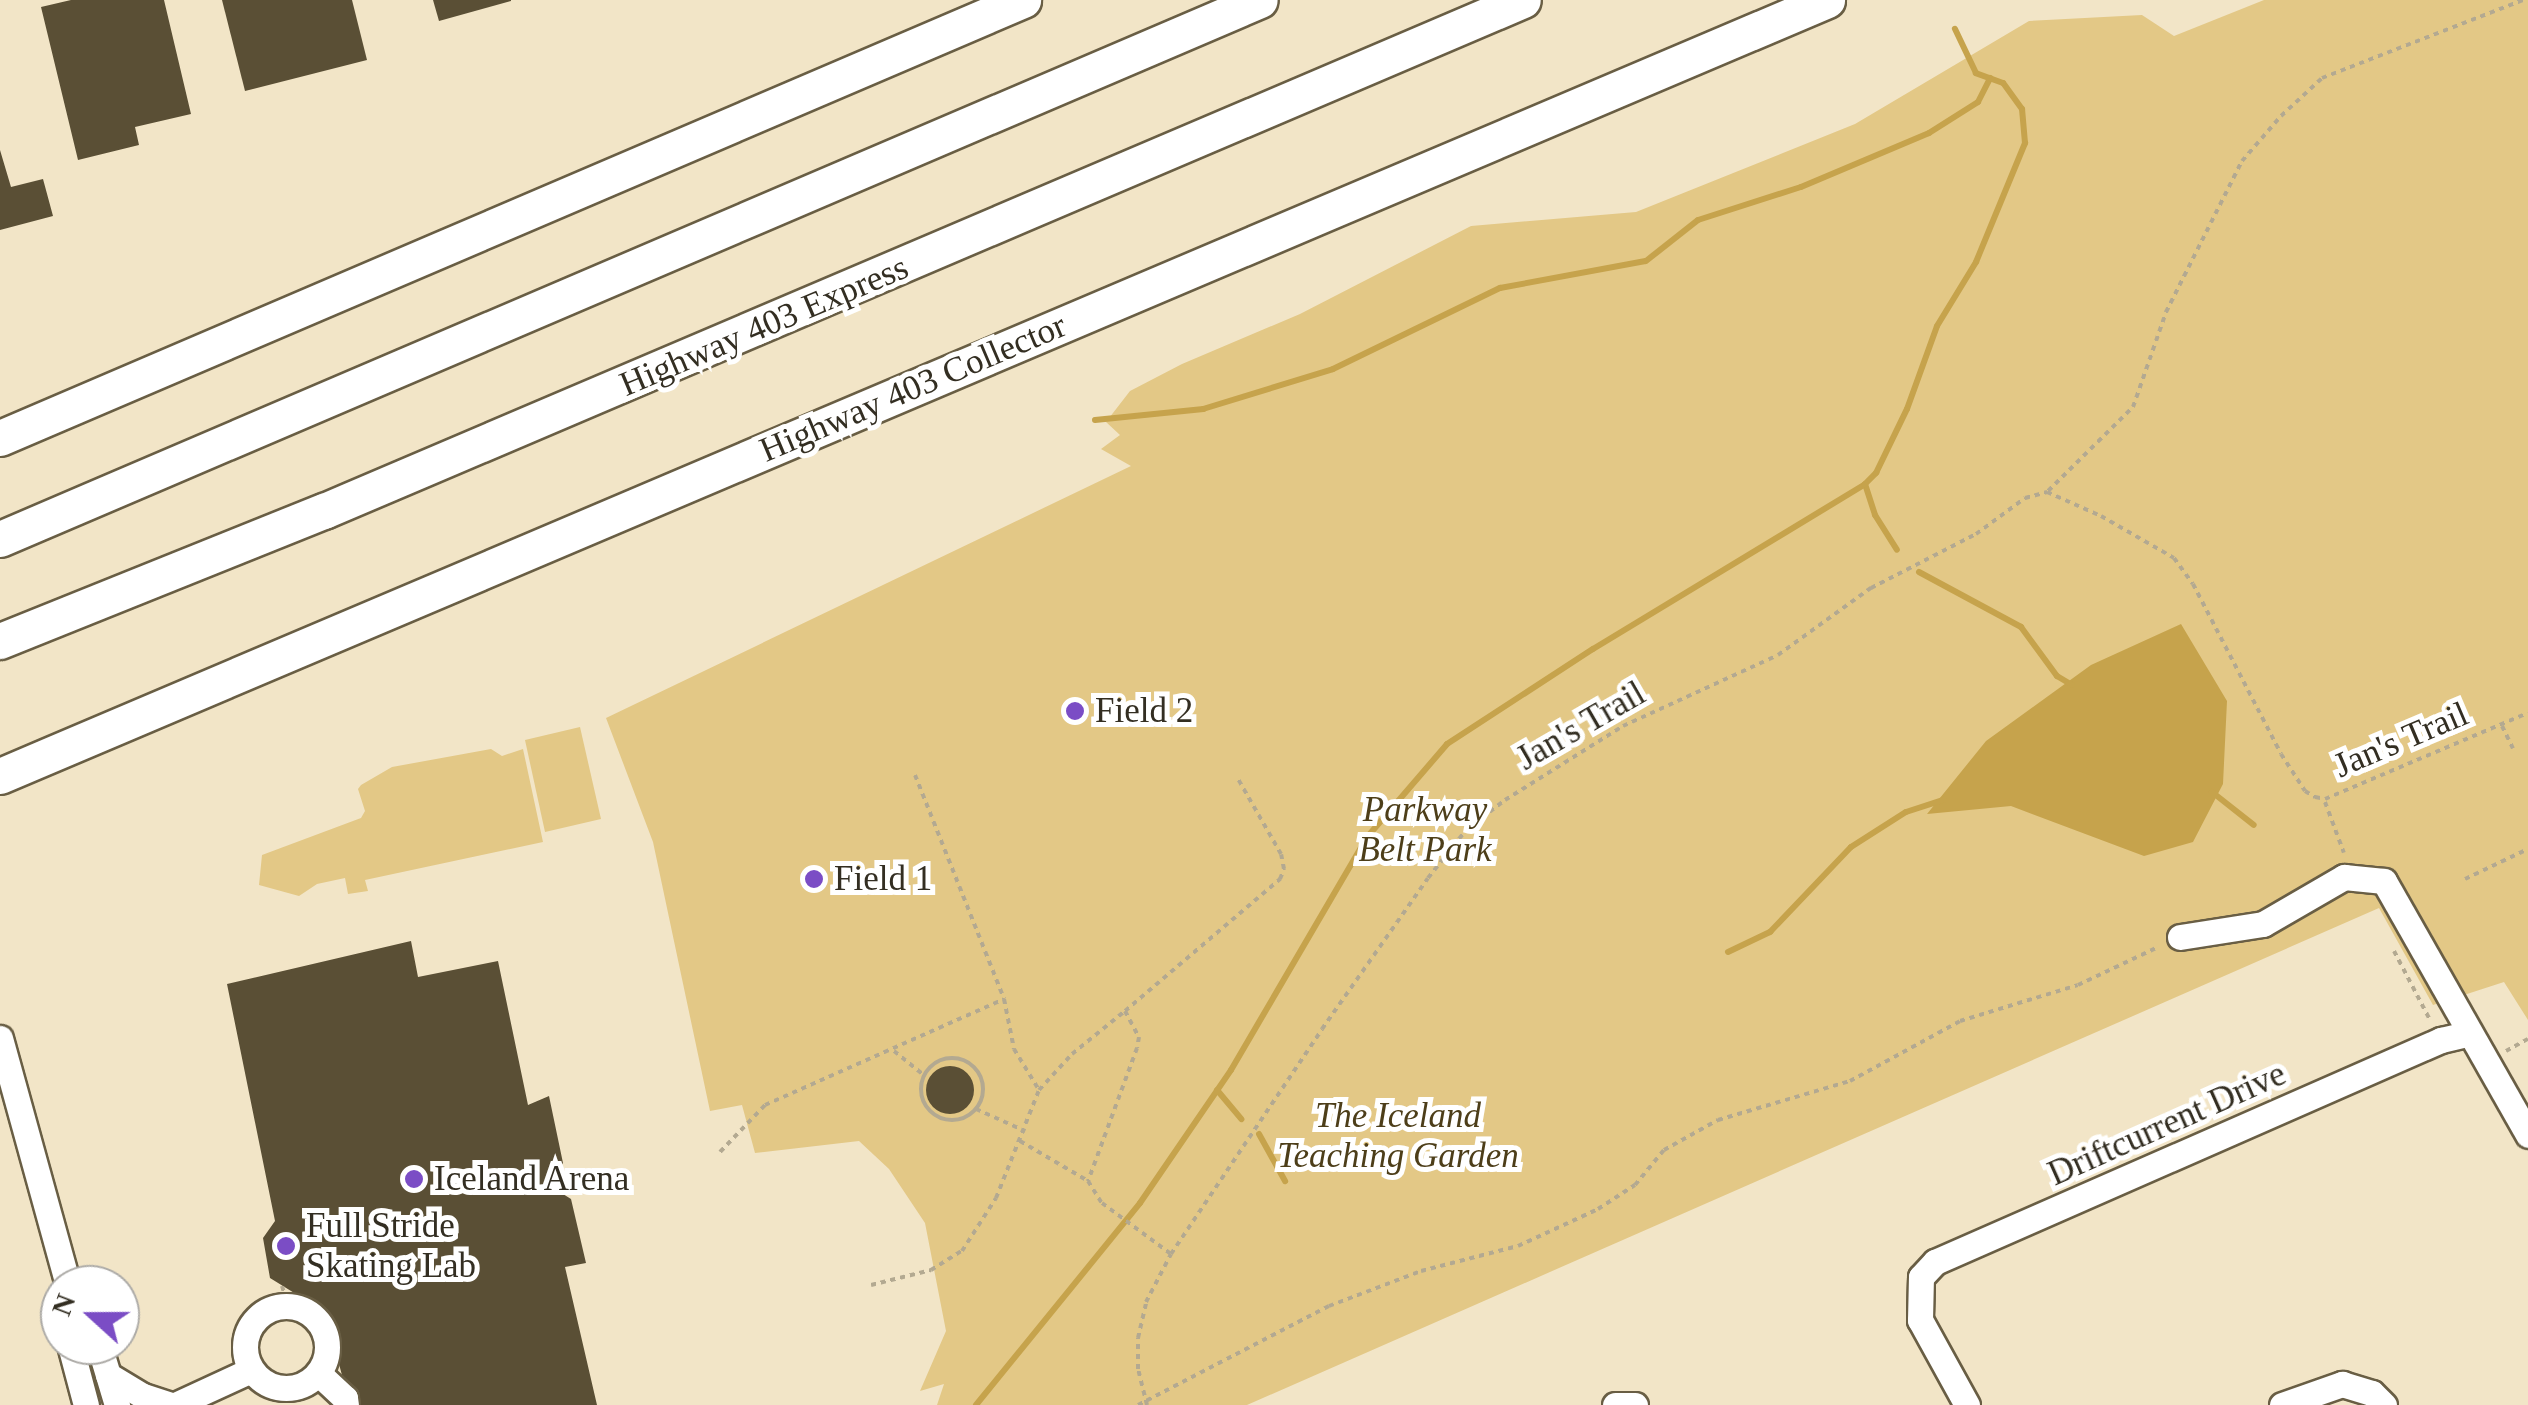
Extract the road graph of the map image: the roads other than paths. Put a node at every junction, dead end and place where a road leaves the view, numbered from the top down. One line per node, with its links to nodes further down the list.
1 (1022, 0): 5 (highway)
2 (1260, 0): 6 (highway)
3 (1523, 0): 7 (highway, Highway 403 Express)
4 (1828, 0): 8 (highway, Highway 403 Collector)
5 (0, 438)
6 (0, 538)
7 (0, 641)
8 (0, 776)
9 (2180, 936): 10 (street)
10 (2467, 1034): 12 (street); 25 (street, Driftcurrent Drive)
11 (0, 1038): 13 (street)
12 (2528, 1135)
13 (62, 1265)
14 (75, 1365): 19 (street)
15 (105, 1365): 18 (street)
16 (251, 1370): 17 (street); 17 (street); 21 (street)
17 (318, 1373): 22 (street)
18 (108, 1375): 20 (street); 21 (street)
19 (86, 1405)
20 (117, 1405)
21 (173, 1405)
22 (346, 1405)
23 (1615, 1405): 24 (street)
24 (1635, 1405)
25 (1966, 1405)
26 (2282, 1405): 27 (street)
27 (2384, 1405)

